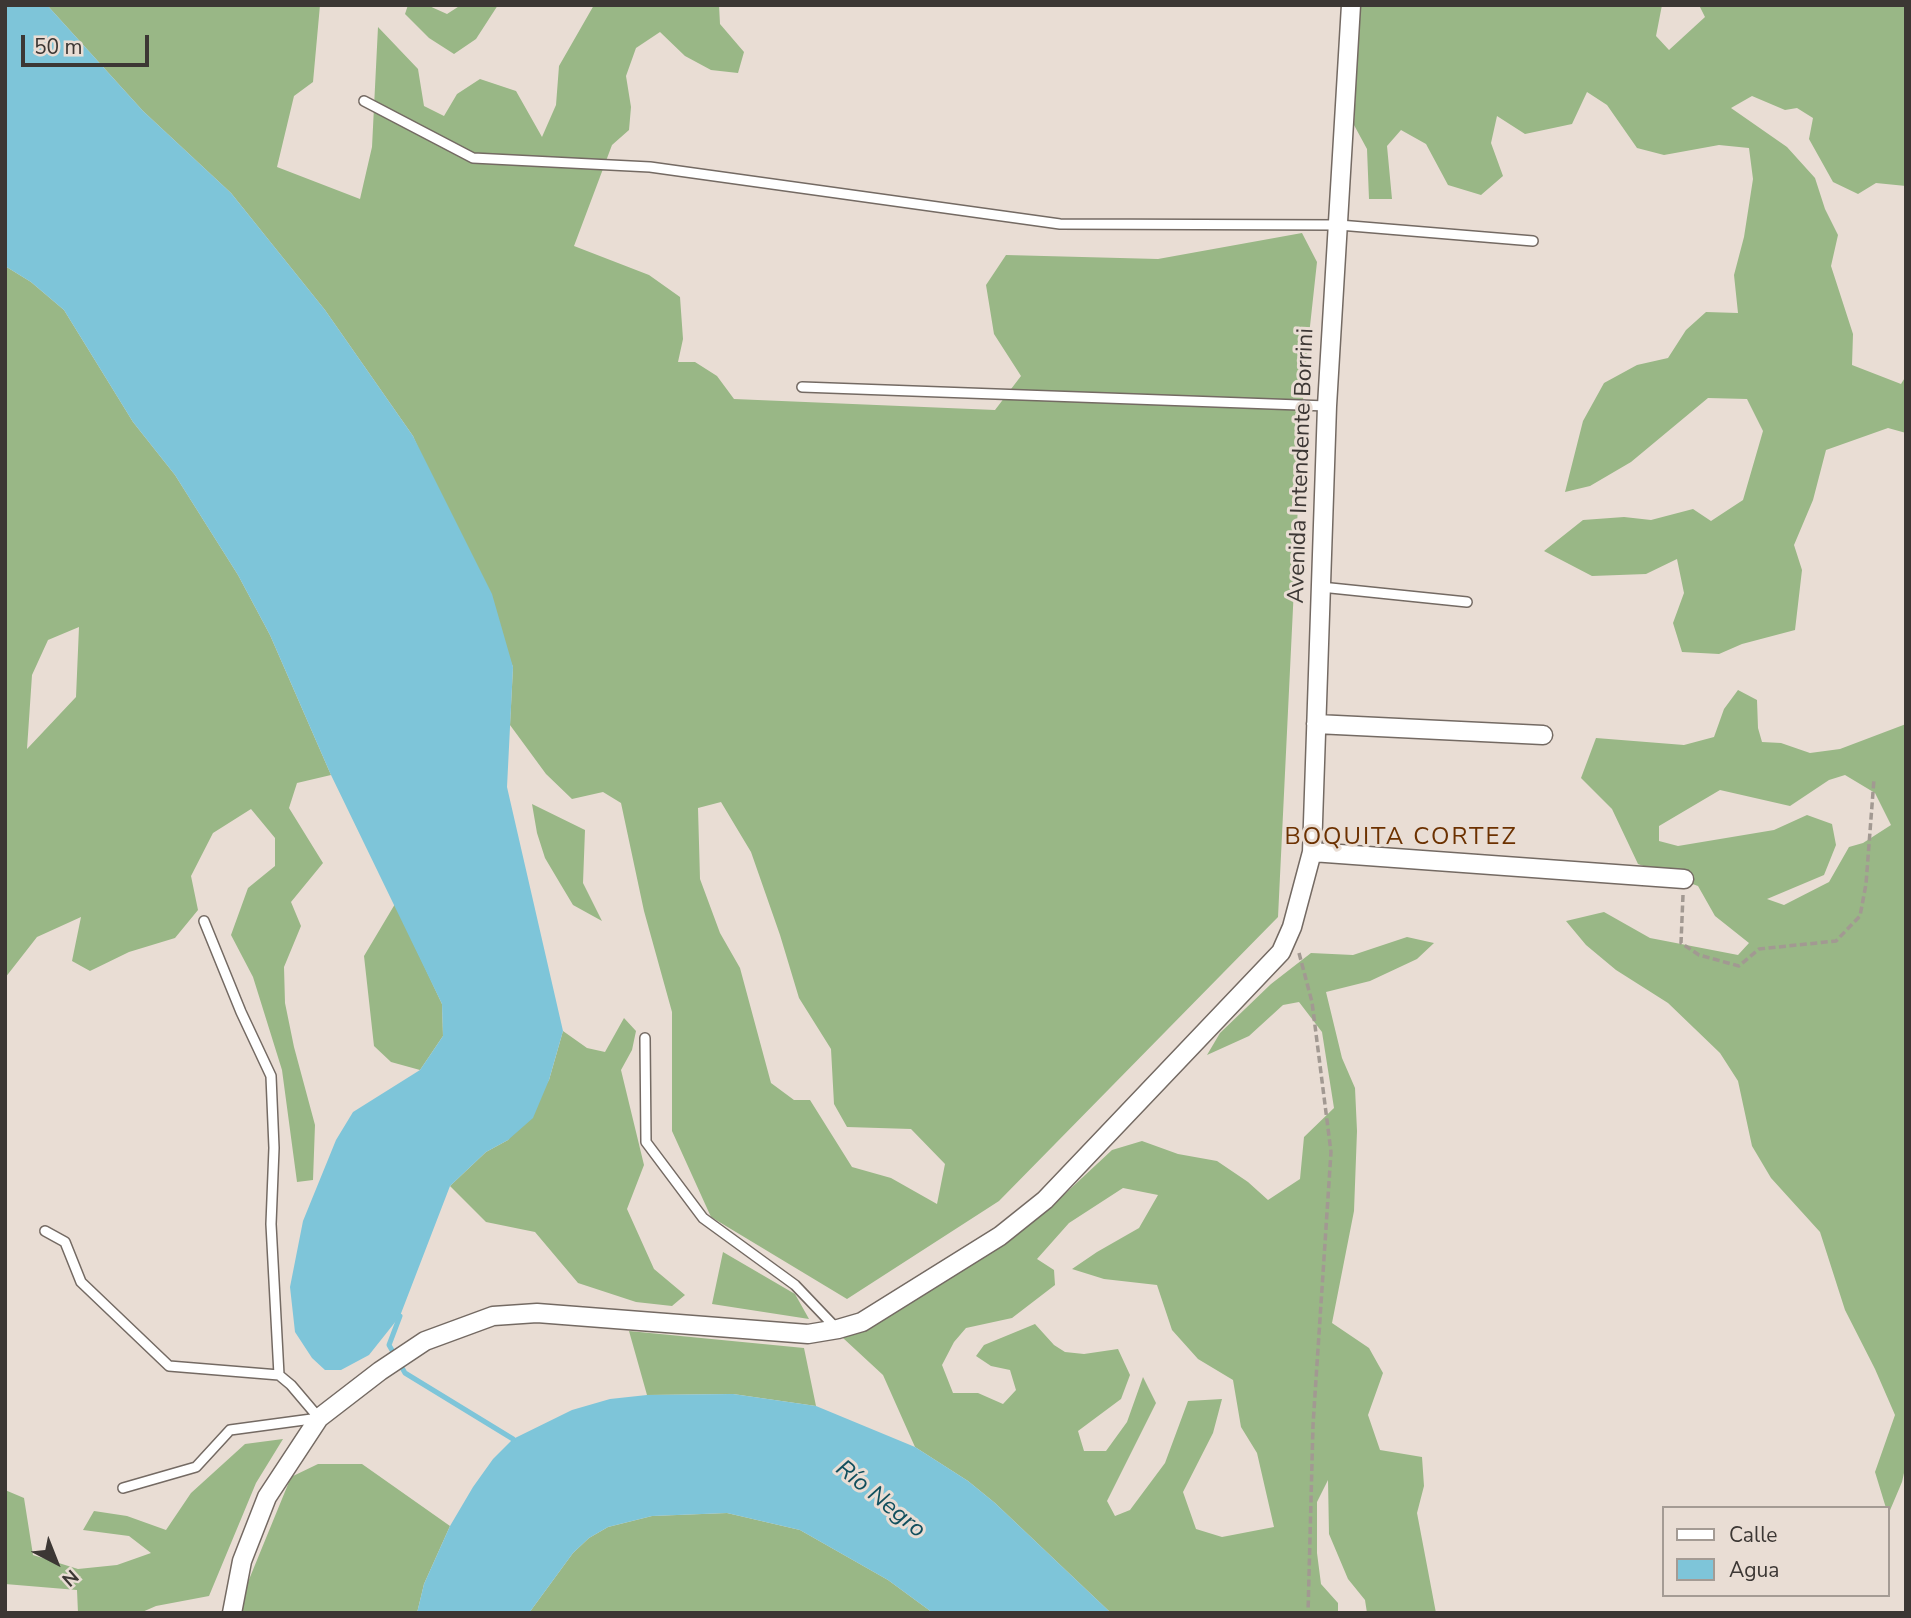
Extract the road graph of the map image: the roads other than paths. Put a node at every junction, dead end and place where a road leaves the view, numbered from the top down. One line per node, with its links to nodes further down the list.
1 (1350, 5): 3 (street, Avenida Intendente Borrini)
2 (364, 101): 3 (lane)
3 (1339, 225): 4 (lane); 6 (street, Avenida Intendente Borrini)
4 (1533, 241)
5 (802, 387): 6 (lane)
6 (1327, 406): 7 (street, Avenida Intendente Borrini)
7 (1321, 587): 8 (lane); 9 (street, Avenida Intendente Borrini)
8 (1467, 602)
9 (1317, 724): 10 (street); 11 (street, Avenida Intendente Borrini)
10 (1543, 735)
11 (1312, 852): 12 (street); 16 (street, Avenida Intendente Borrini)
12 (1684, 879)
13 (204, 921): 17 (lane)
14 (645, 1038): 16 (lane)
15 (45, 1231): 17 (lane)
16 (838, 1329): 18 (street, Avenida Intendente Borrini)
17 (279, 1375): 18 (lane)
18 (319, 1418): 19 (lane); 20 (street, Avenida Intendente Borrini)
19 (124, 1488)
20 (232, 1613)

